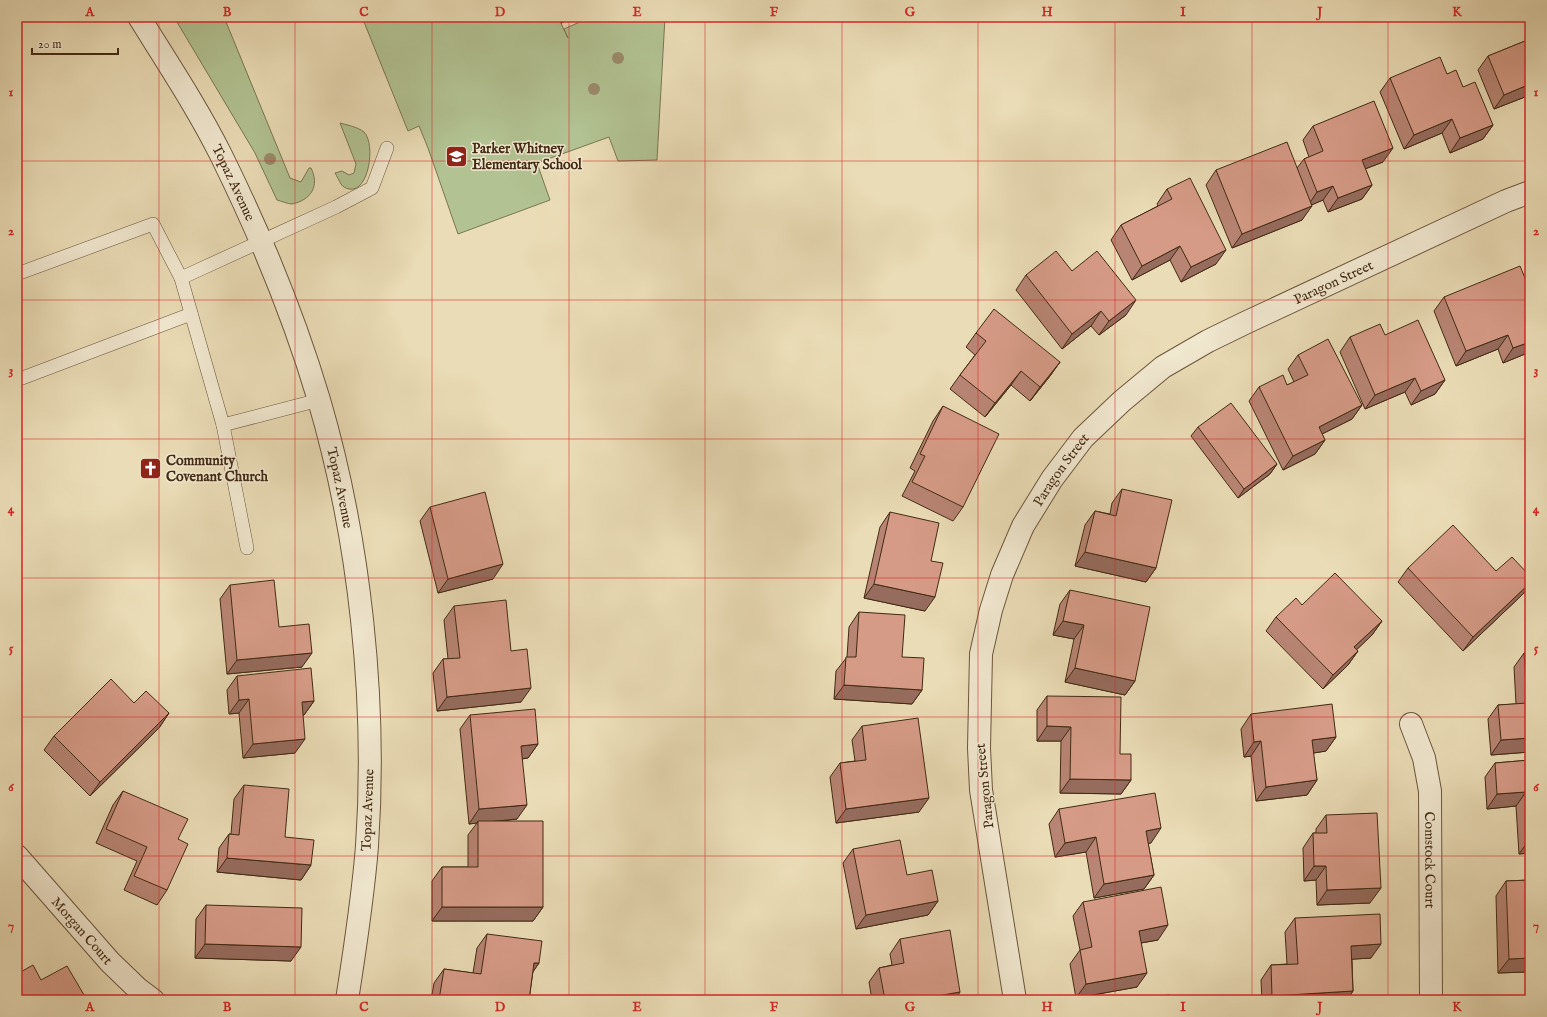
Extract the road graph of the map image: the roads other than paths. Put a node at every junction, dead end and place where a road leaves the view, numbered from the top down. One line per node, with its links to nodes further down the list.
1 (139, 17): 4 (street, Topaz Avenue)
2 (387, 148): 4 (lane)
3 (1530, 192): 16 (street, Paragon Street)
4 (261, 242): 6 (lane); 9 (street, Topaz Avenue)
5 (17, 274): 6 (lane)
6 (181, 278): 7 (lane)
7 (191, 314): 8 (lane); 10 (lane)
8 (17, 380)
9 (319, 400): 10 (lane); 15 (street, Topaz Avenue)
10 (223, 425): 11 (lane)
11 (248, 548)
12 (1411, 724): 17 (street, Comstock Court)
13 (17, 856): 14 (street, Morgan Court)
14 (153, 1000)
15 (347, 1000)
16 (1014, 1000)
17 (1431, 1000)

